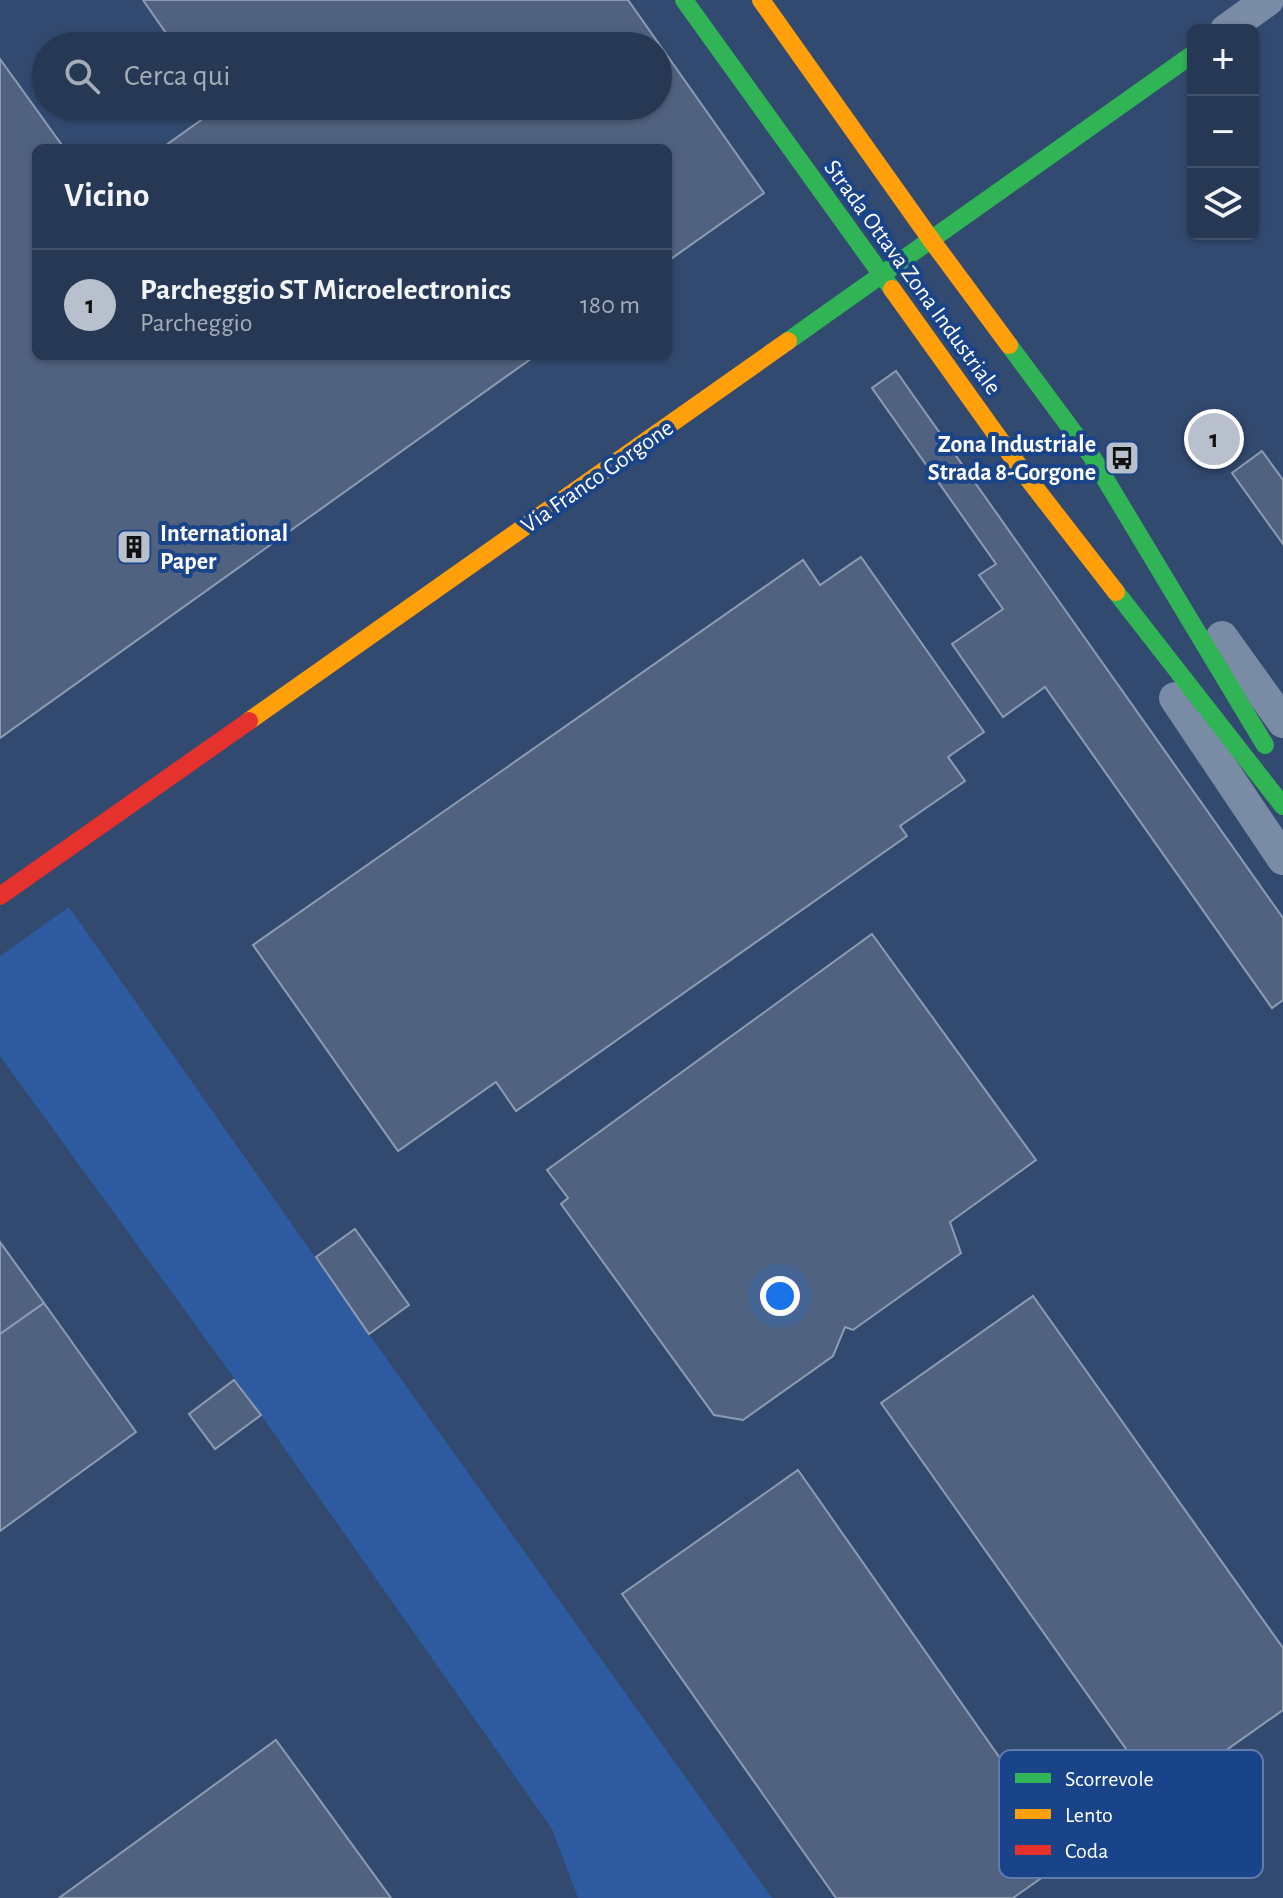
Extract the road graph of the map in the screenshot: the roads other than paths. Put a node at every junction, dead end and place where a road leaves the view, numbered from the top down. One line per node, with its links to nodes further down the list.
1 (684, 0): 7 (main road, Strada Ottava Zona Industriale)
2 (761, 0): 6 (main road, Strada Ottava Zona Industriale)
3 (1268, 0): 4 (street)
4 (1234, 24)
5 (1187, 58): 6 (main road, Via Franco Gorgone)
6 (932, 241): 7 (main road, Via Franco Gorgone); 8 (main road, Strada Ottava Zona Industriale)
7 (882, 275): 9 (main road, Strada Ottava Zona Industriale); 14 (main road, Via Franco Gorgone)
8 (1092, 457): 10 (street); 11 (main road, Strada Ottava Zona Industriale)
9 (1026, 476): 12 (main road, Strada Ottava Zona Industriale); 13 (street)
10 (1283, 722)
11 (1275, 761)
12 (1283, 806)
13 (1283, 859)
14 (0, 896)

